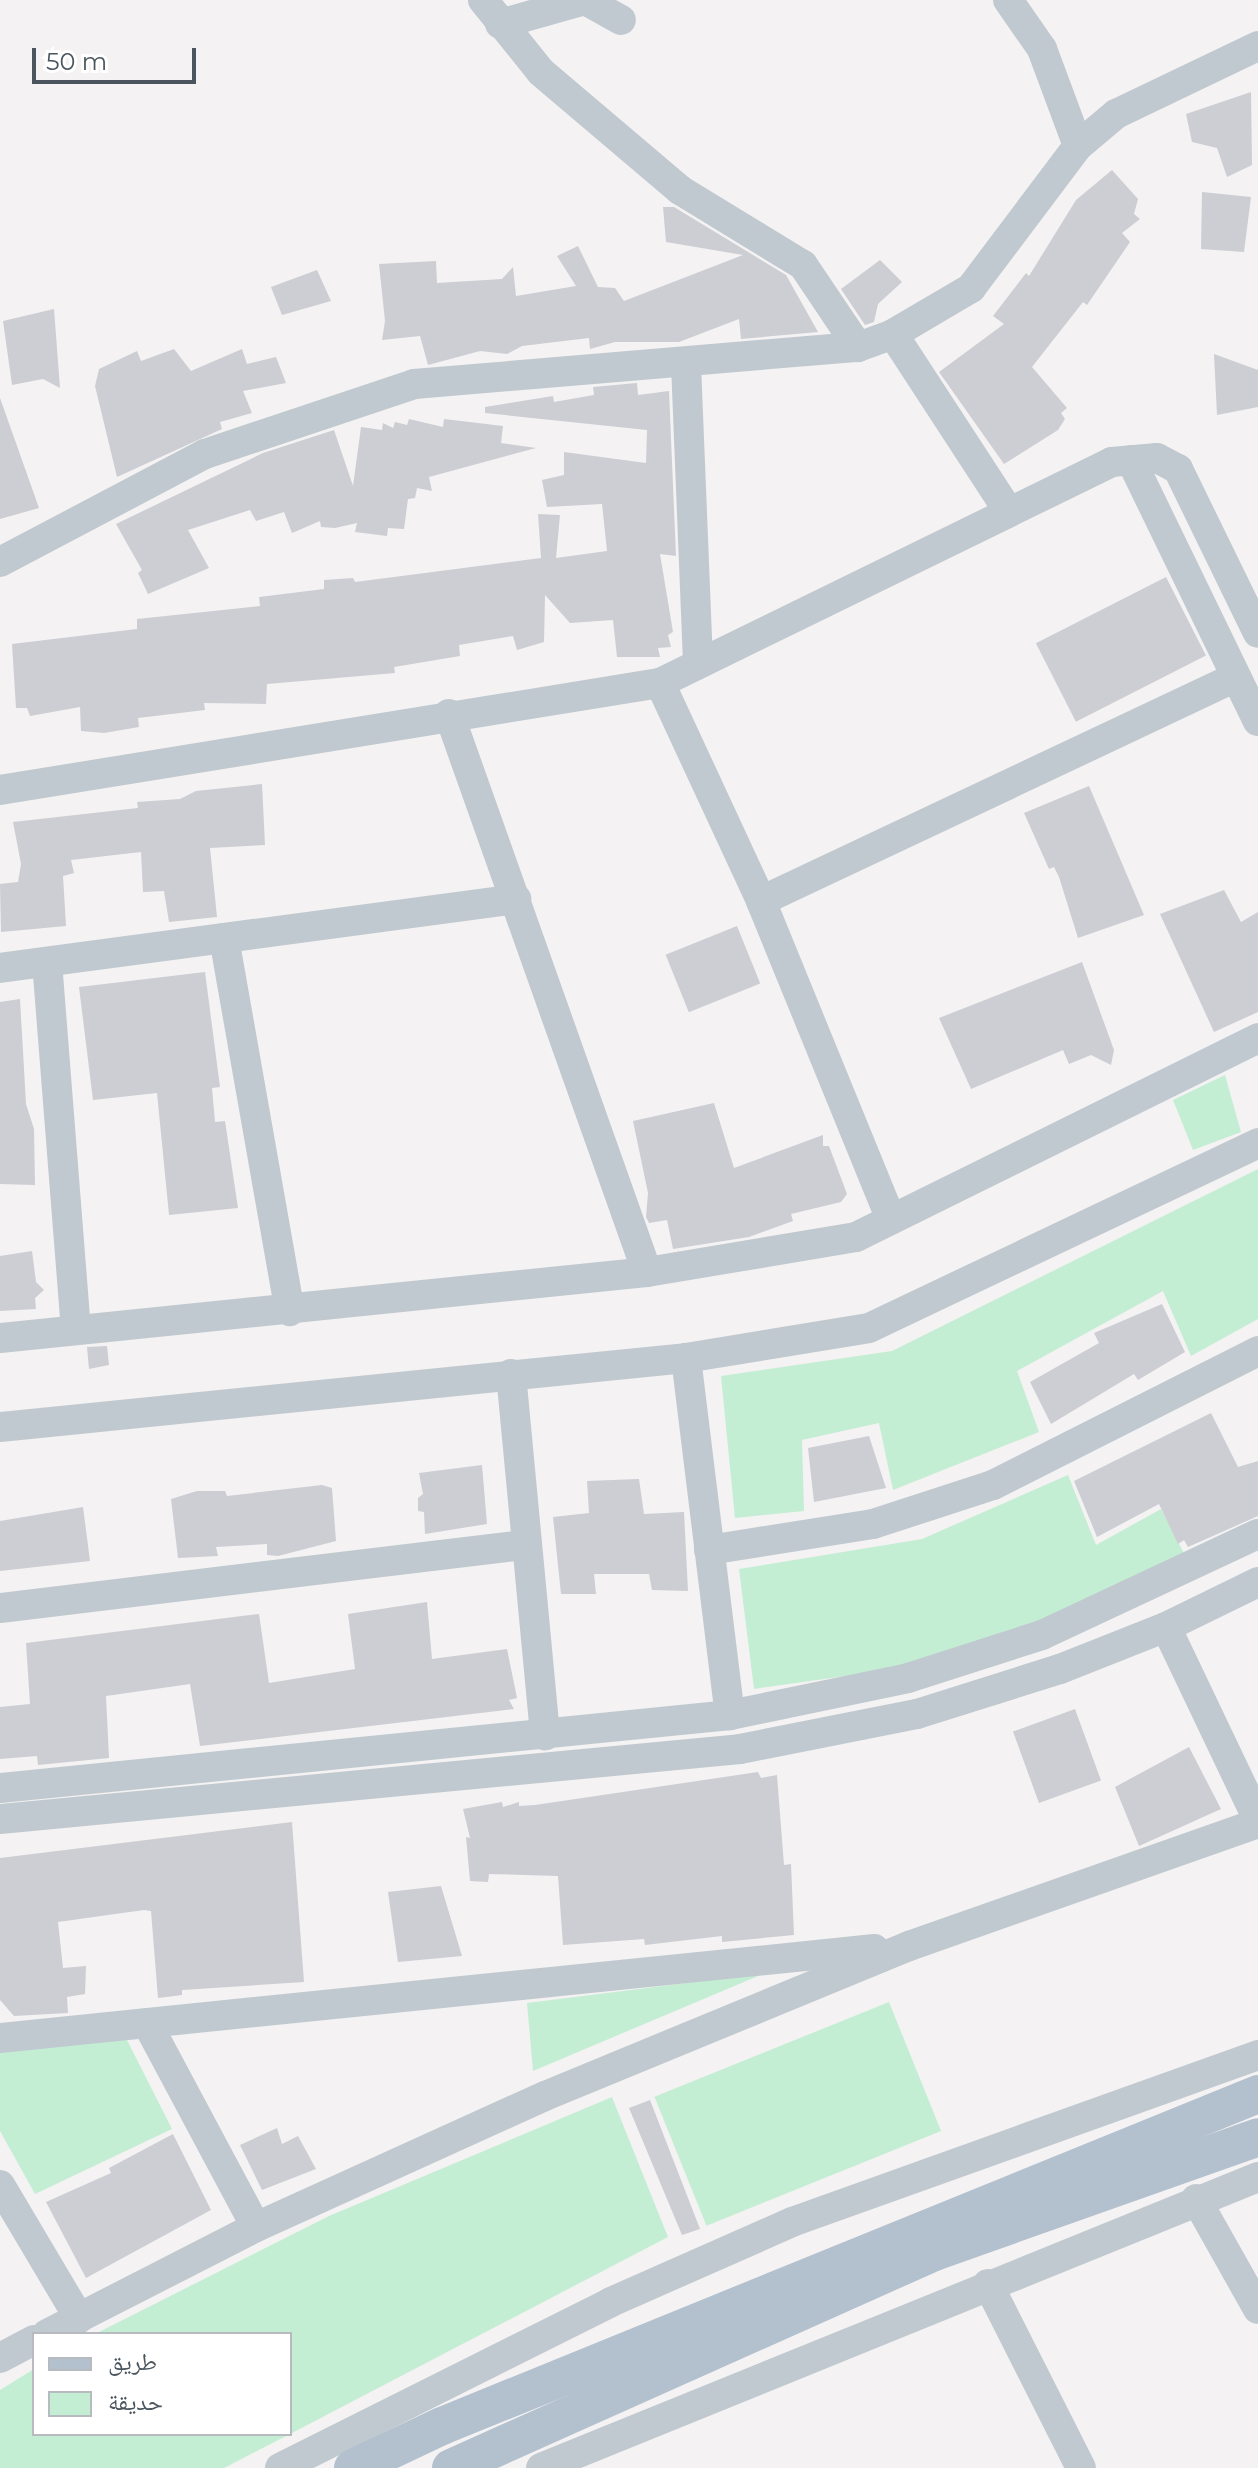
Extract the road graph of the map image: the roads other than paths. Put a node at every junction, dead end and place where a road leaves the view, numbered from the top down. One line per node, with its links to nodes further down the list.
1 (1008, 0): 5 (street)
2 (492, 12): 3 (street); 7 (street)
3 (621, 20)
4 (1258, 46): 5 (street)
5 (1078, 146): 6 (street)
6 (893, 334): 7 (street); 10 (street)
7 (858, 347): 8 (street)
8 (686, 364): 11 (street); 13 (street)
9 (1131, 460): 10 (street); 12 (street); 14 (street)
10 (1009, 512): 13 (street)
11 (0, 562)
12 (1258, 632)
13 (698, 664): 15 (street)
14 (1236, 677): 17 (street); 20 (street)
15 (660, 683): 16 (street); 20 (street)
16 (449, 714): 18 (street); 19 (street)
17 (1258, 721)
18 (0, 790)
19 (516, 899): 21 (street); 27 (street)
20 (761, 901): 26 (street)
21 (224, 938): 22 (street); 28 (street)
22 (47, 962): 23 (street); 29 (street)
23 (0, 968)
24 (1258, 1038): 26 (street)
25 (1258, 1143): 32 (street)
26 (891, 1219): 27 (street)
27 (647, 1272): 28 (street)
28 (290, 1311): 29 (street)
29 (76, 1328): 30 (street)
30 (0, 1338)
31 (1258, 1351): 37 (street)
32 (686, 1358): 33 (street); 37 (street)
33 (511, 1374): 34 (street); 36 (street)
34 (0, 1427)
35 (1258, 1534): 41 (street)
36 (524, 1545): 39 (street); 42 (street)
37 (709, 1550): 41 (street)
38 (1258, 1582): 40 (street)
39 (0, 1608)
40 (1166, 1627): 44 (street); 45 (street)
41 (730, 1715): 42 (street)
42 (545, 1735): 43 (street)
43 (0, 1788)
44 (0, 1819)
45 (1258, 1821): 46 (street)
46 (909, 1946): 47 (street); 55 (street)
47 (147, 2023): 48 (street); 55 (street)
48 (0, 2038)
49 (1258, 2055): 62 (street)
50 (1258, 2094): 63 (main road)
51 (1258, 2137): 64 (main road)
52 (1258, 2177): 54 (street)
53 (0, 2185): 58 (street)
54 (1196, 2199): 56 (street); 57 (street)
55 (256, 2227): 58 (street)
56 (988, 2284): 65 (street); 66 (street)
57 (1258, 2309)
58 (79, 2318): 59 (street)
59 (51, 2332)
60 (32, 2341): 61 (street)
61 (0, 2358)
62 (280, 2468)
63 (353, 2468)
64 (451, 2468)
65 (541, 2468)
66 (1081, 2468)

